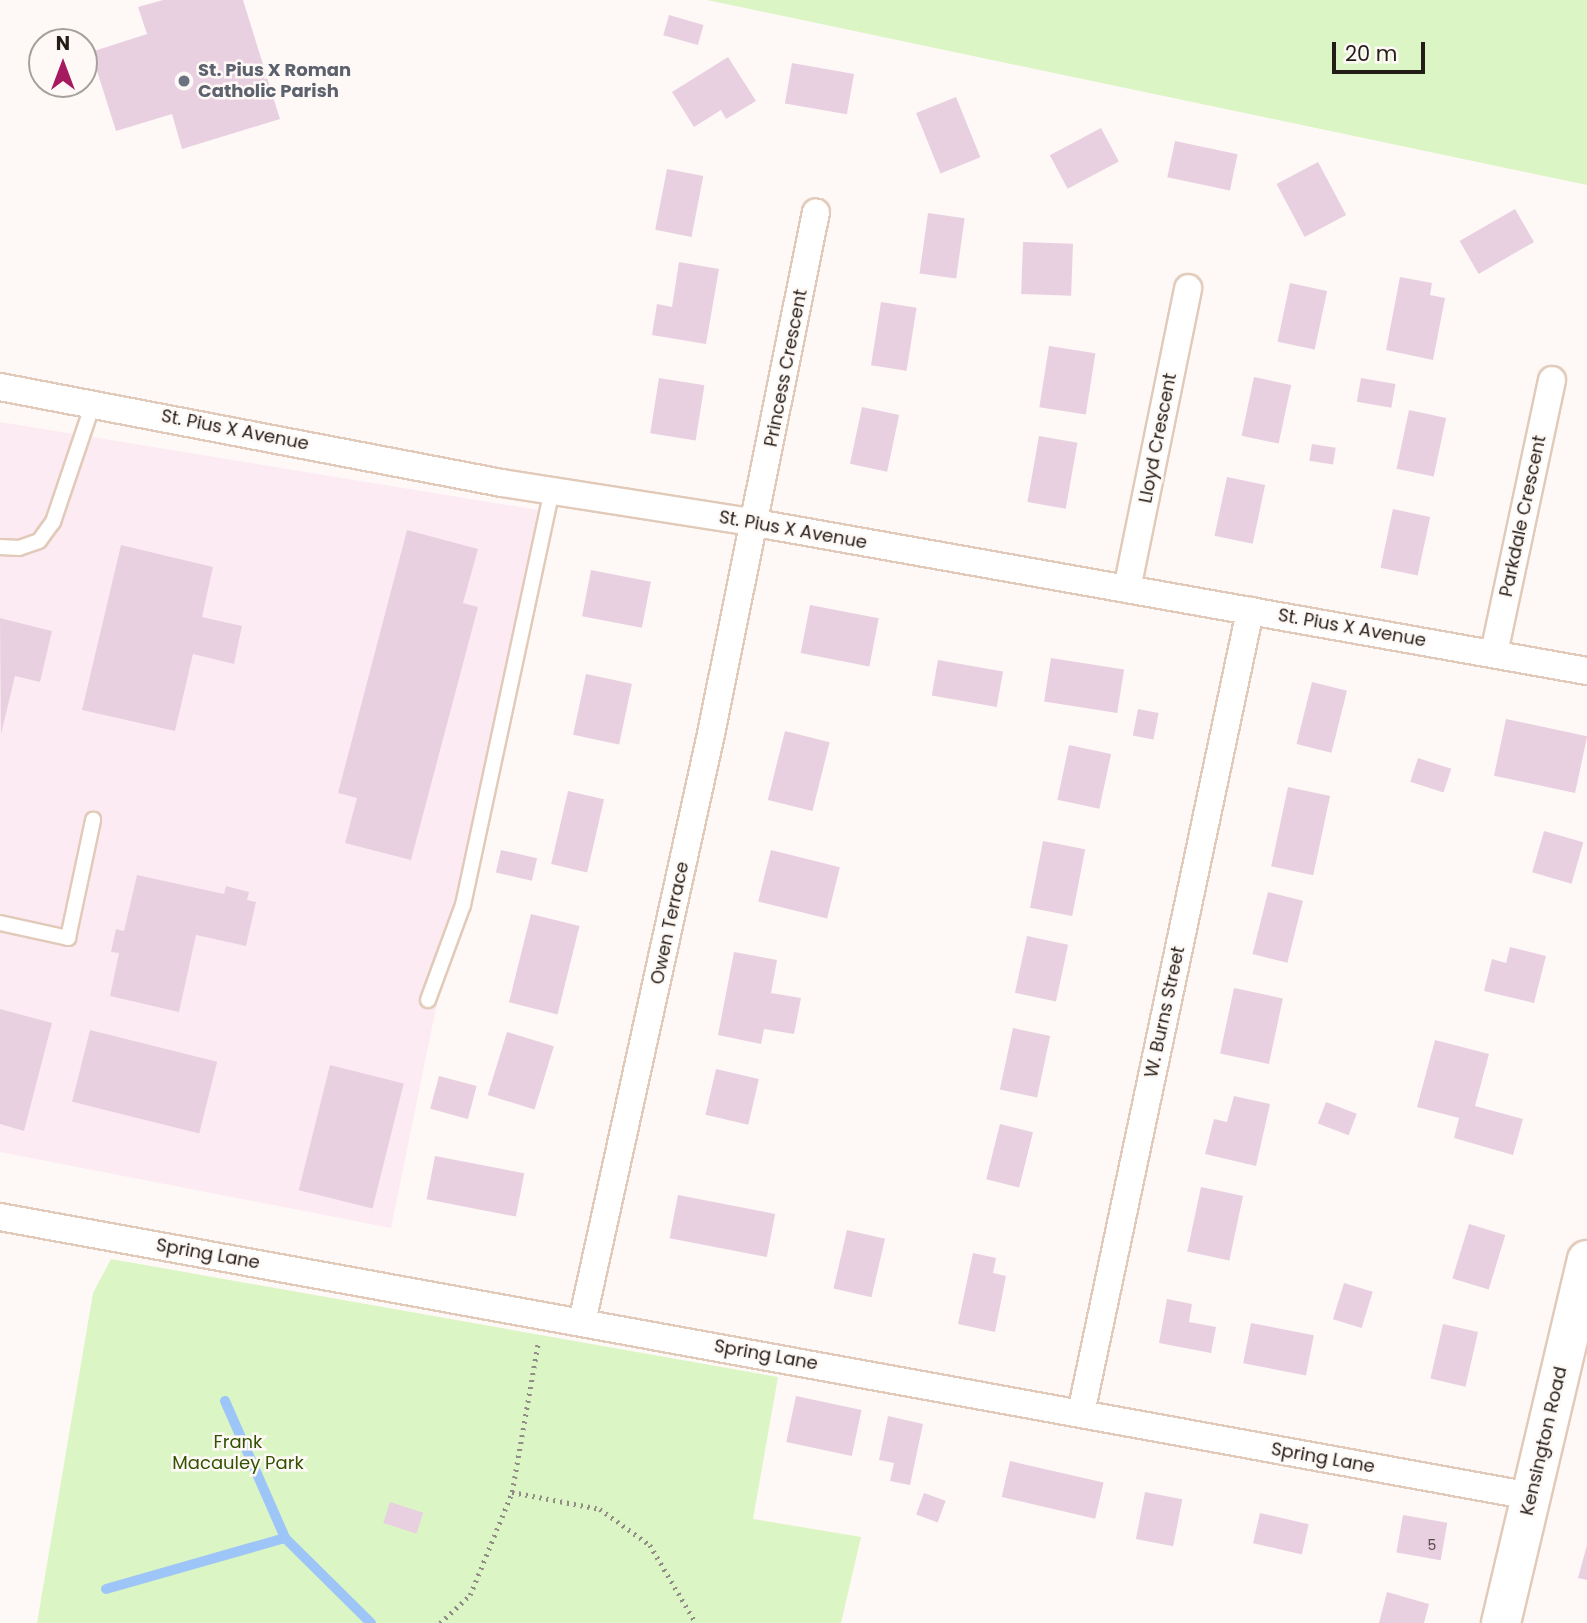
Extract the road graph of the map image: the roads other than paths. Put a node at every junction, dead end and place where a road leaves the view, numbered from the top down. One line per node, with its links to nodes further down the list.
1 (816, 212): 7 (street, Princess Crescent)
2 (1188, 288): 9 (street, Lloyd Crescent)
3 (1552, 380): 11 (street, Parkdale Crescent)
4 (0, 387): 5 (street, St. Pius X Avenue)
5 (93, 404): 6 (street, St. Pius X Avenue); 8 (lane)
6 (552, 491): 7 (street, St. Pius X Avenue); 15 (lane)
7 (756, 523): 9 (street, St. Pius X Avenue); 18 (street, Owen Terrace)
8 (0, 547)
9 (1128, 589): 10 (street, St. Pius X Avenue)
10 (1250, 611): 11 (street, St. Pius X Avenue); 19 (street, W. Burns Street)
11 (1494, 653): 12 (street, St. Pius X Avenue)
12 (1587, 671)
13 (93, 820): 14 (lane)
14 (0, 923)
15 (428, 1000)
16 (0, 1217): 18 (street, Spring Lane)
17 (1587, 1260): 20 (street, Kensington Road)
18 (582, 1322): 19 (street, Spring Lane)
19 (1081, 1413): 20 (street, Spring Lane)
20 (1531, 1496): 21 (street, Kensington Road)
21 (1502, 1623)

